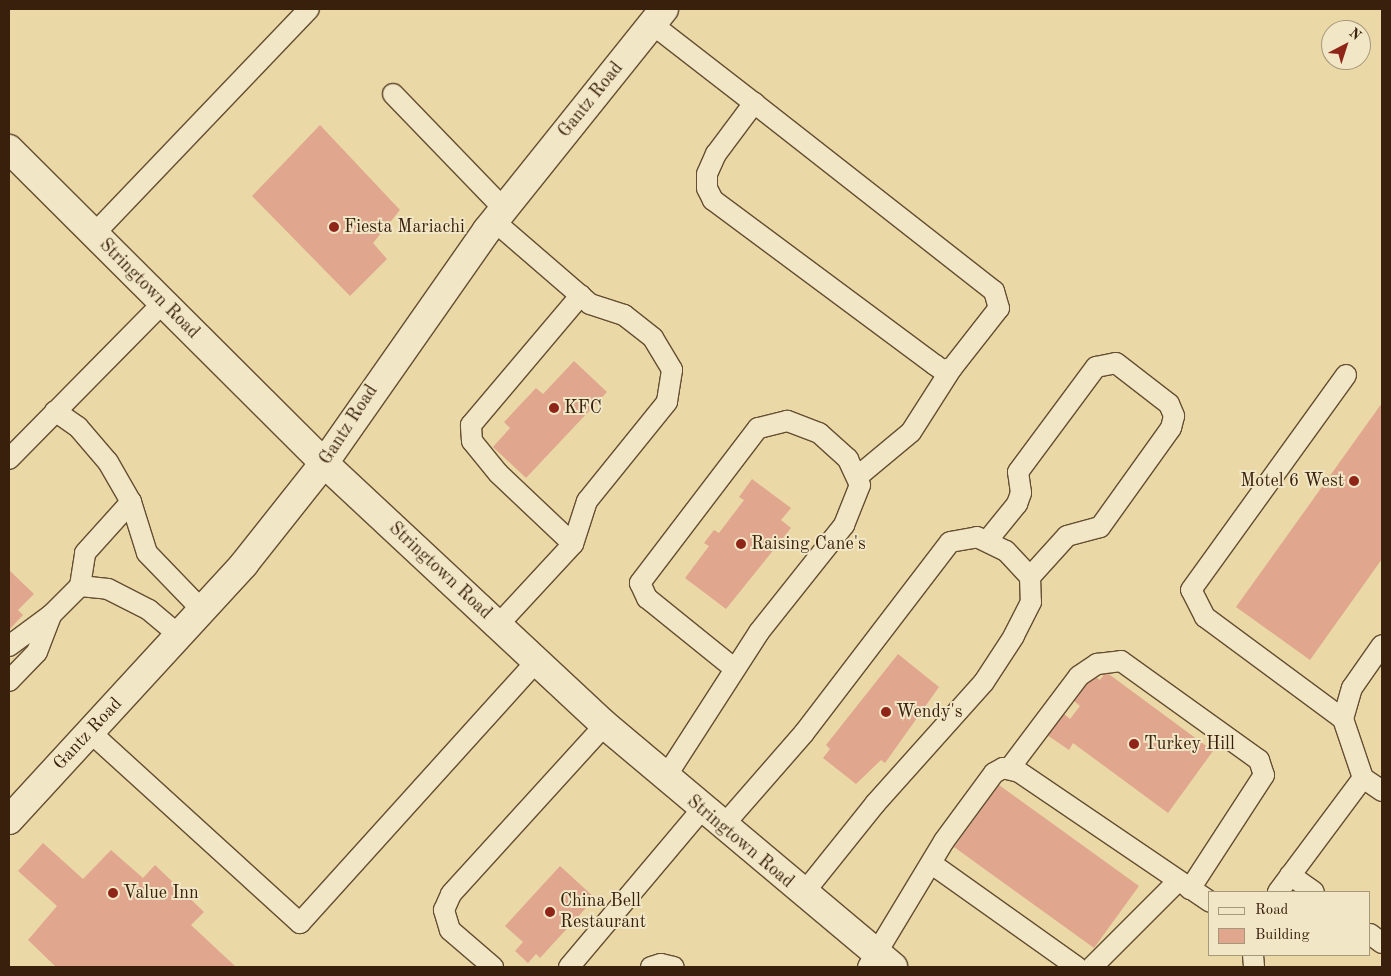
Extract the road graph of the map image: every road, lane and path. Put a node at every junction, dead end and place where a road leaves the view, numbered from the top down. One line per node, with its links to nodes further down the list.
1 (309, 9): 7 (lane)
2 (658, 16): 4 (lane); 6 (main road, Gantz Road)
3 (393, 94): 6 (lane)
4 (754, 103): 10 (lane); 10 (lane)
5 (9, 149): 7 (main road, Stringtown Road)
6 (499, 215): 8 (lane); 14 (main road, Gantz Road)
7 (94, 234): 9 (main road, Stringtown Road)
8 (581, 295): 18 (lane); 18 (lane)
9 (163, 303): 12 (lane); 14 (main road, Stringtown Road)
10 (952, 368): 15 (lane)
11 (1346, 375): 30 (lane)
12 (55, 410): 13 (lane); 16 (lane)
13 (9, 458)
14 (324, 463): 21 (main road, Gantz Road); 23 (main road, Stringtown Road)
15 (857, 477): 28 (lane); 28 (lane)
16 (131, 502): 20 (lane); 21 (lane)
17 (987, 541): 19 (lane); 19 (lane); 39 (lane)
18 (573, 544): 23 (lane)
19 (1030, 576): 45 (lane)
20 (80, 586): 22 (lane); 24 (lane)
21 (202, 610): 24 (main road, Gantz Road)
22 (51, 614): 26 (lane); 29 (lane)
23 (498, 625): 27 (main road, Stringtown Road)
24 (179, 635): 32 (main road, Gantz Road)
25 (1382, 645): 30 (lane)
26 (9, 646)
27 (537, 661): 31 (main road, Stringtown Road); 32 (lane)
28 (734, 669): 34 (lane)
29 (9, 681)
30 (1343, 719): 35 (lane)
31 (605, 724): 34 (main road, Stringtown Road); 50 (lane)
32 (90, 732): 38 (main road, Gantz Road)
33 (1009, 769): 40 (lane); 42 (lane); 42 (lane)
34 (664, 778): 37 (main road, Stringtown Road)
35 (1363, 778): 36 (lane); 41 (lane)
36 (1382, 791)
37 (701, 810): 39 (main road, Stringtown Road); 51 (lane)
38 (9, 820)
39 (722, 827): 45 (main road, Stringtown Road)
40 (932, 864): 49 (lane); 54 (lane)
41 (1290, 875): 43 (lane); 44 (lane)
42 (1184, 885): 46 (lane); 55 (lane)
43 (1279, 891)
44 (1313, 891)
45 (803, 894): 49 (main road, Stringtown Road)
46 (1208, 901)
47 (1371, 935): 48 (lane)
48 (1382, 943)
49 (880, 963)
50 (493, 967)
51 (569, 967)
52 (651, 967): 53 (lane)
53 (674, 967)
54 (1077, 967)
55 (1092, 967)

